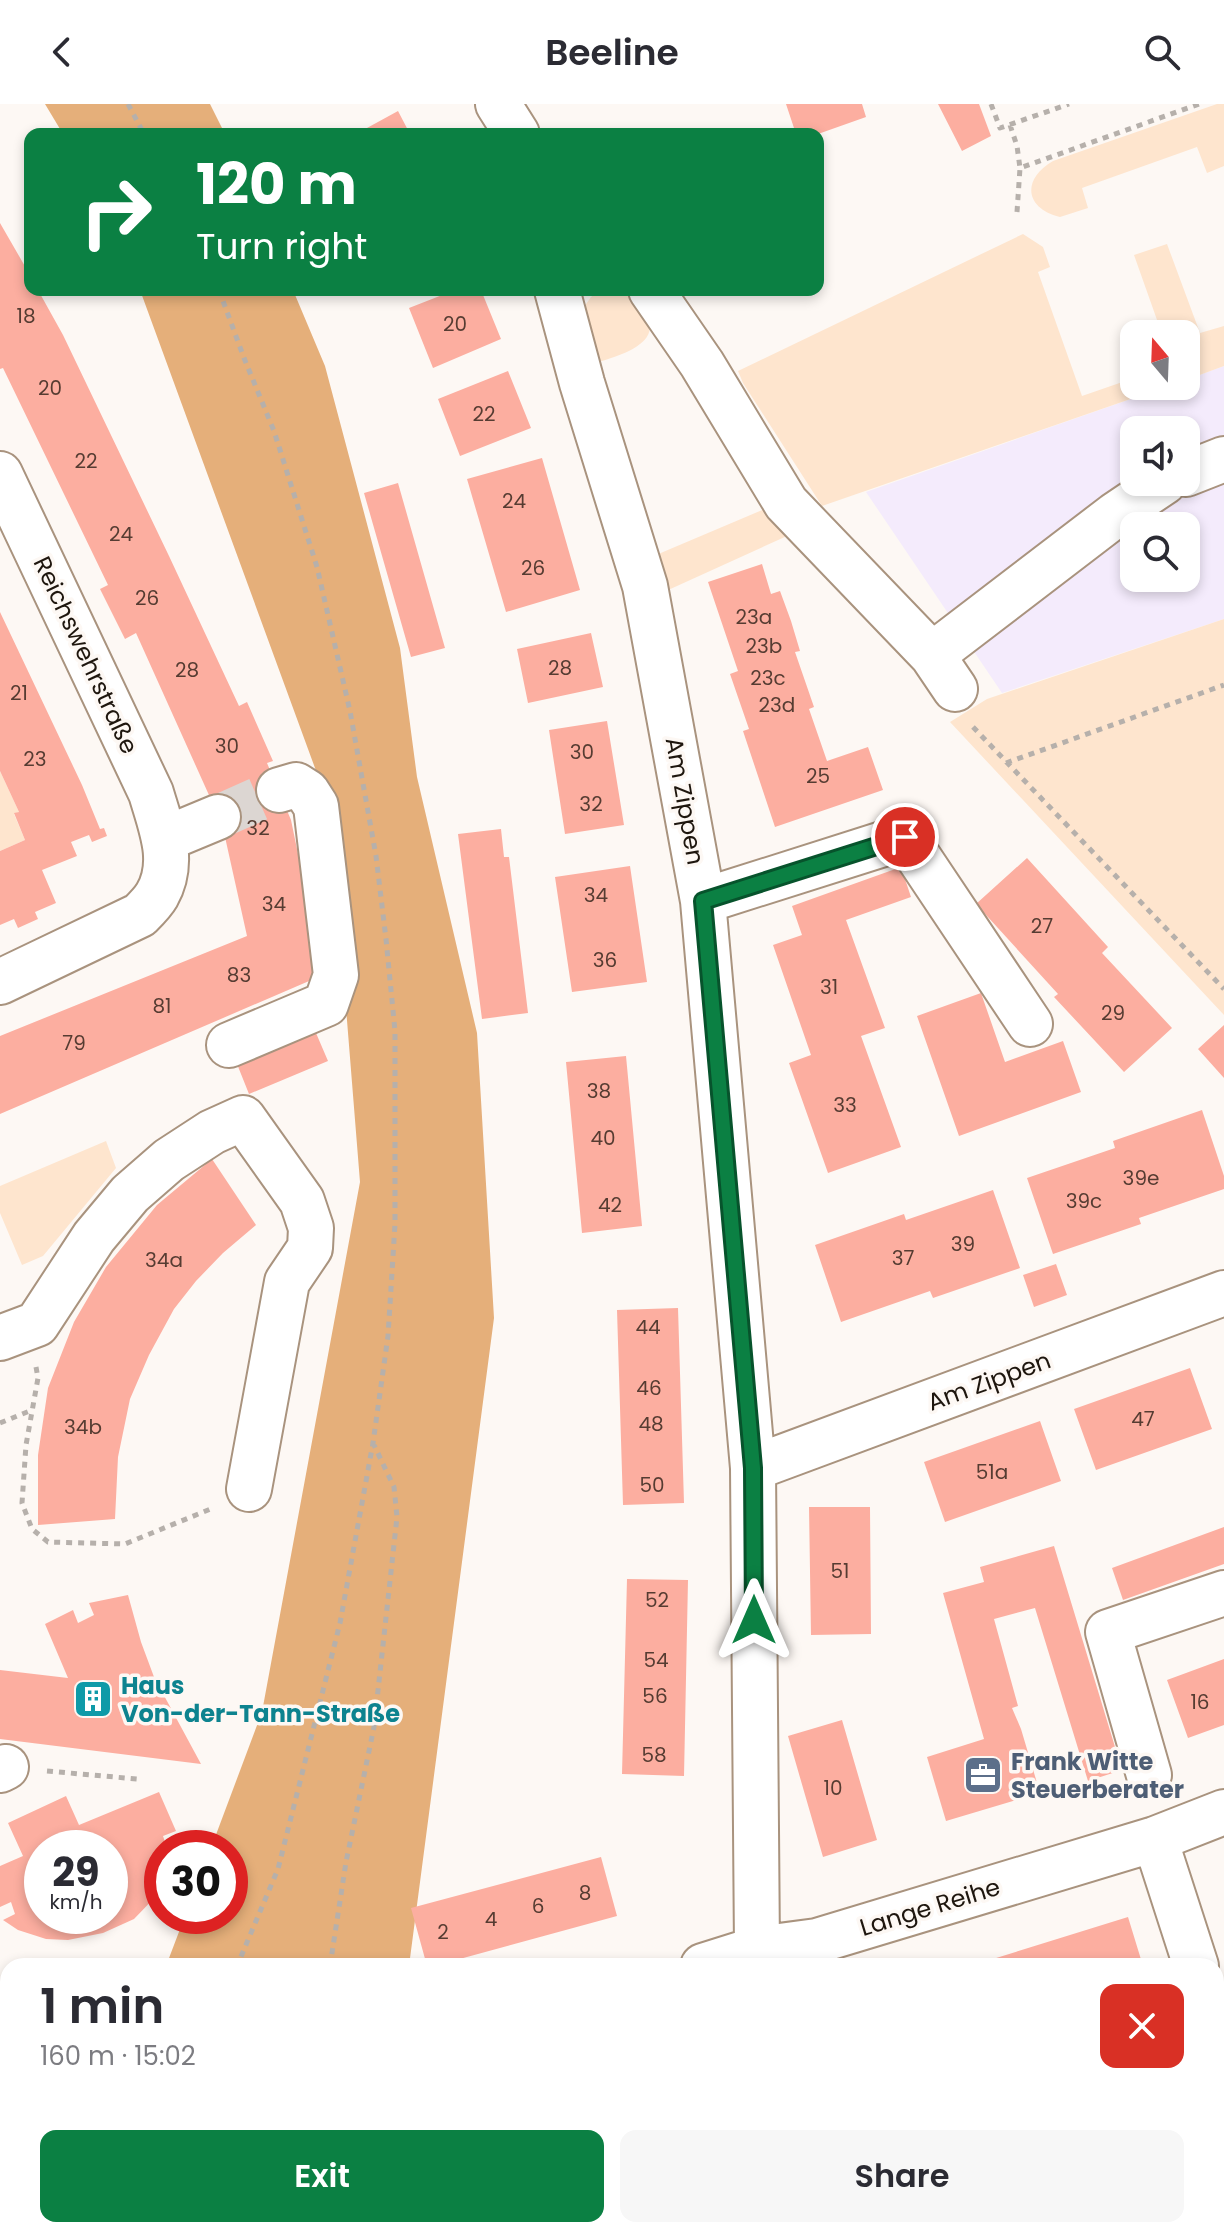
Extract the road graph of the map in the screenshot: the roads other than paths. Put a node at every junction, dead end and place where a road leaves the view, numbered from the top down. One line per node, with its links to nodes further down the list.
1 (498, 104): 2 (street)
2 (513, 128)
3 (559, 296): 12 (street, Am Zippen)
4 (655, 296): 8 (street)
5 (1224, 459): 6 (street)
6 (1200, 468)
7 (0, 474): 11 (street, Reichswehrstraße)
8 (1143, 496)
9 (279, 790): 15 (street)
10 (218, 817): 11 (street)
11 (165, 839): 13 (street, Reichswehrstraße)
12 (703, 901): 14 (street); 18 (street, Am Zippen)
13 (0, 982)
14 (1030, 1024)
15 (229, 1045)
16 (1224, 1293): 18 (street, Am Zippen)
17 (12, 1333): 19 (street)
18 (753, 1468): 24 (street, Am Zippen)
19 (249, 1489)
20 (1224, 1593): 21 (street)
21 (1149, 1775)
22 (1224, 1812): 23 (street, Lange Reihe)
23 (1155, 1839): 24 (street, Lange Reihe); 26 (street)
24 (757, 1949): 25 (street, Lange Reihe)
25 (728, 1958)
26 (1193, 1958)

